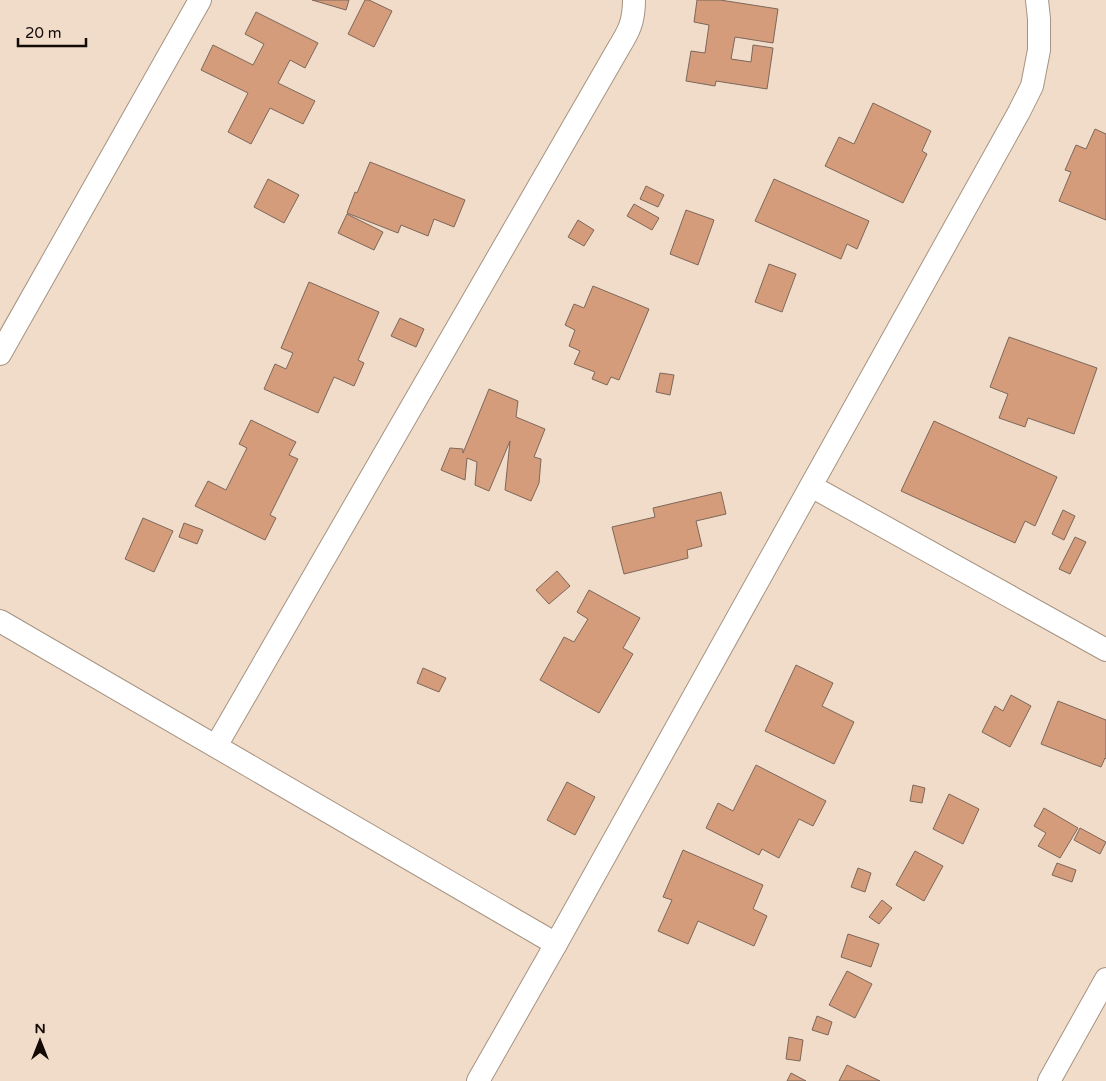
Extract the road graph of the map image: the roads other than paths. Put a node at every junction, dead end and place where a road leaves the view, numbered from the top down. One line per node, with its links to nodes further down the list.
1 (200, 0): 4 (street)
2 (634, 0): 8 (street)
3 (1037, 0): 5 (street)
4 (0, 354)
5 (811, 486): 7 (street); 9 (street)
6 (0, 621): 8 (street)
7 (1106, 650)
8 (216, 746): 9 (street)
9 (556, 944): 11 (street)
10 (1106, 979): 12 (street)
11 (478, 1081)
12 (1049, 1081)

